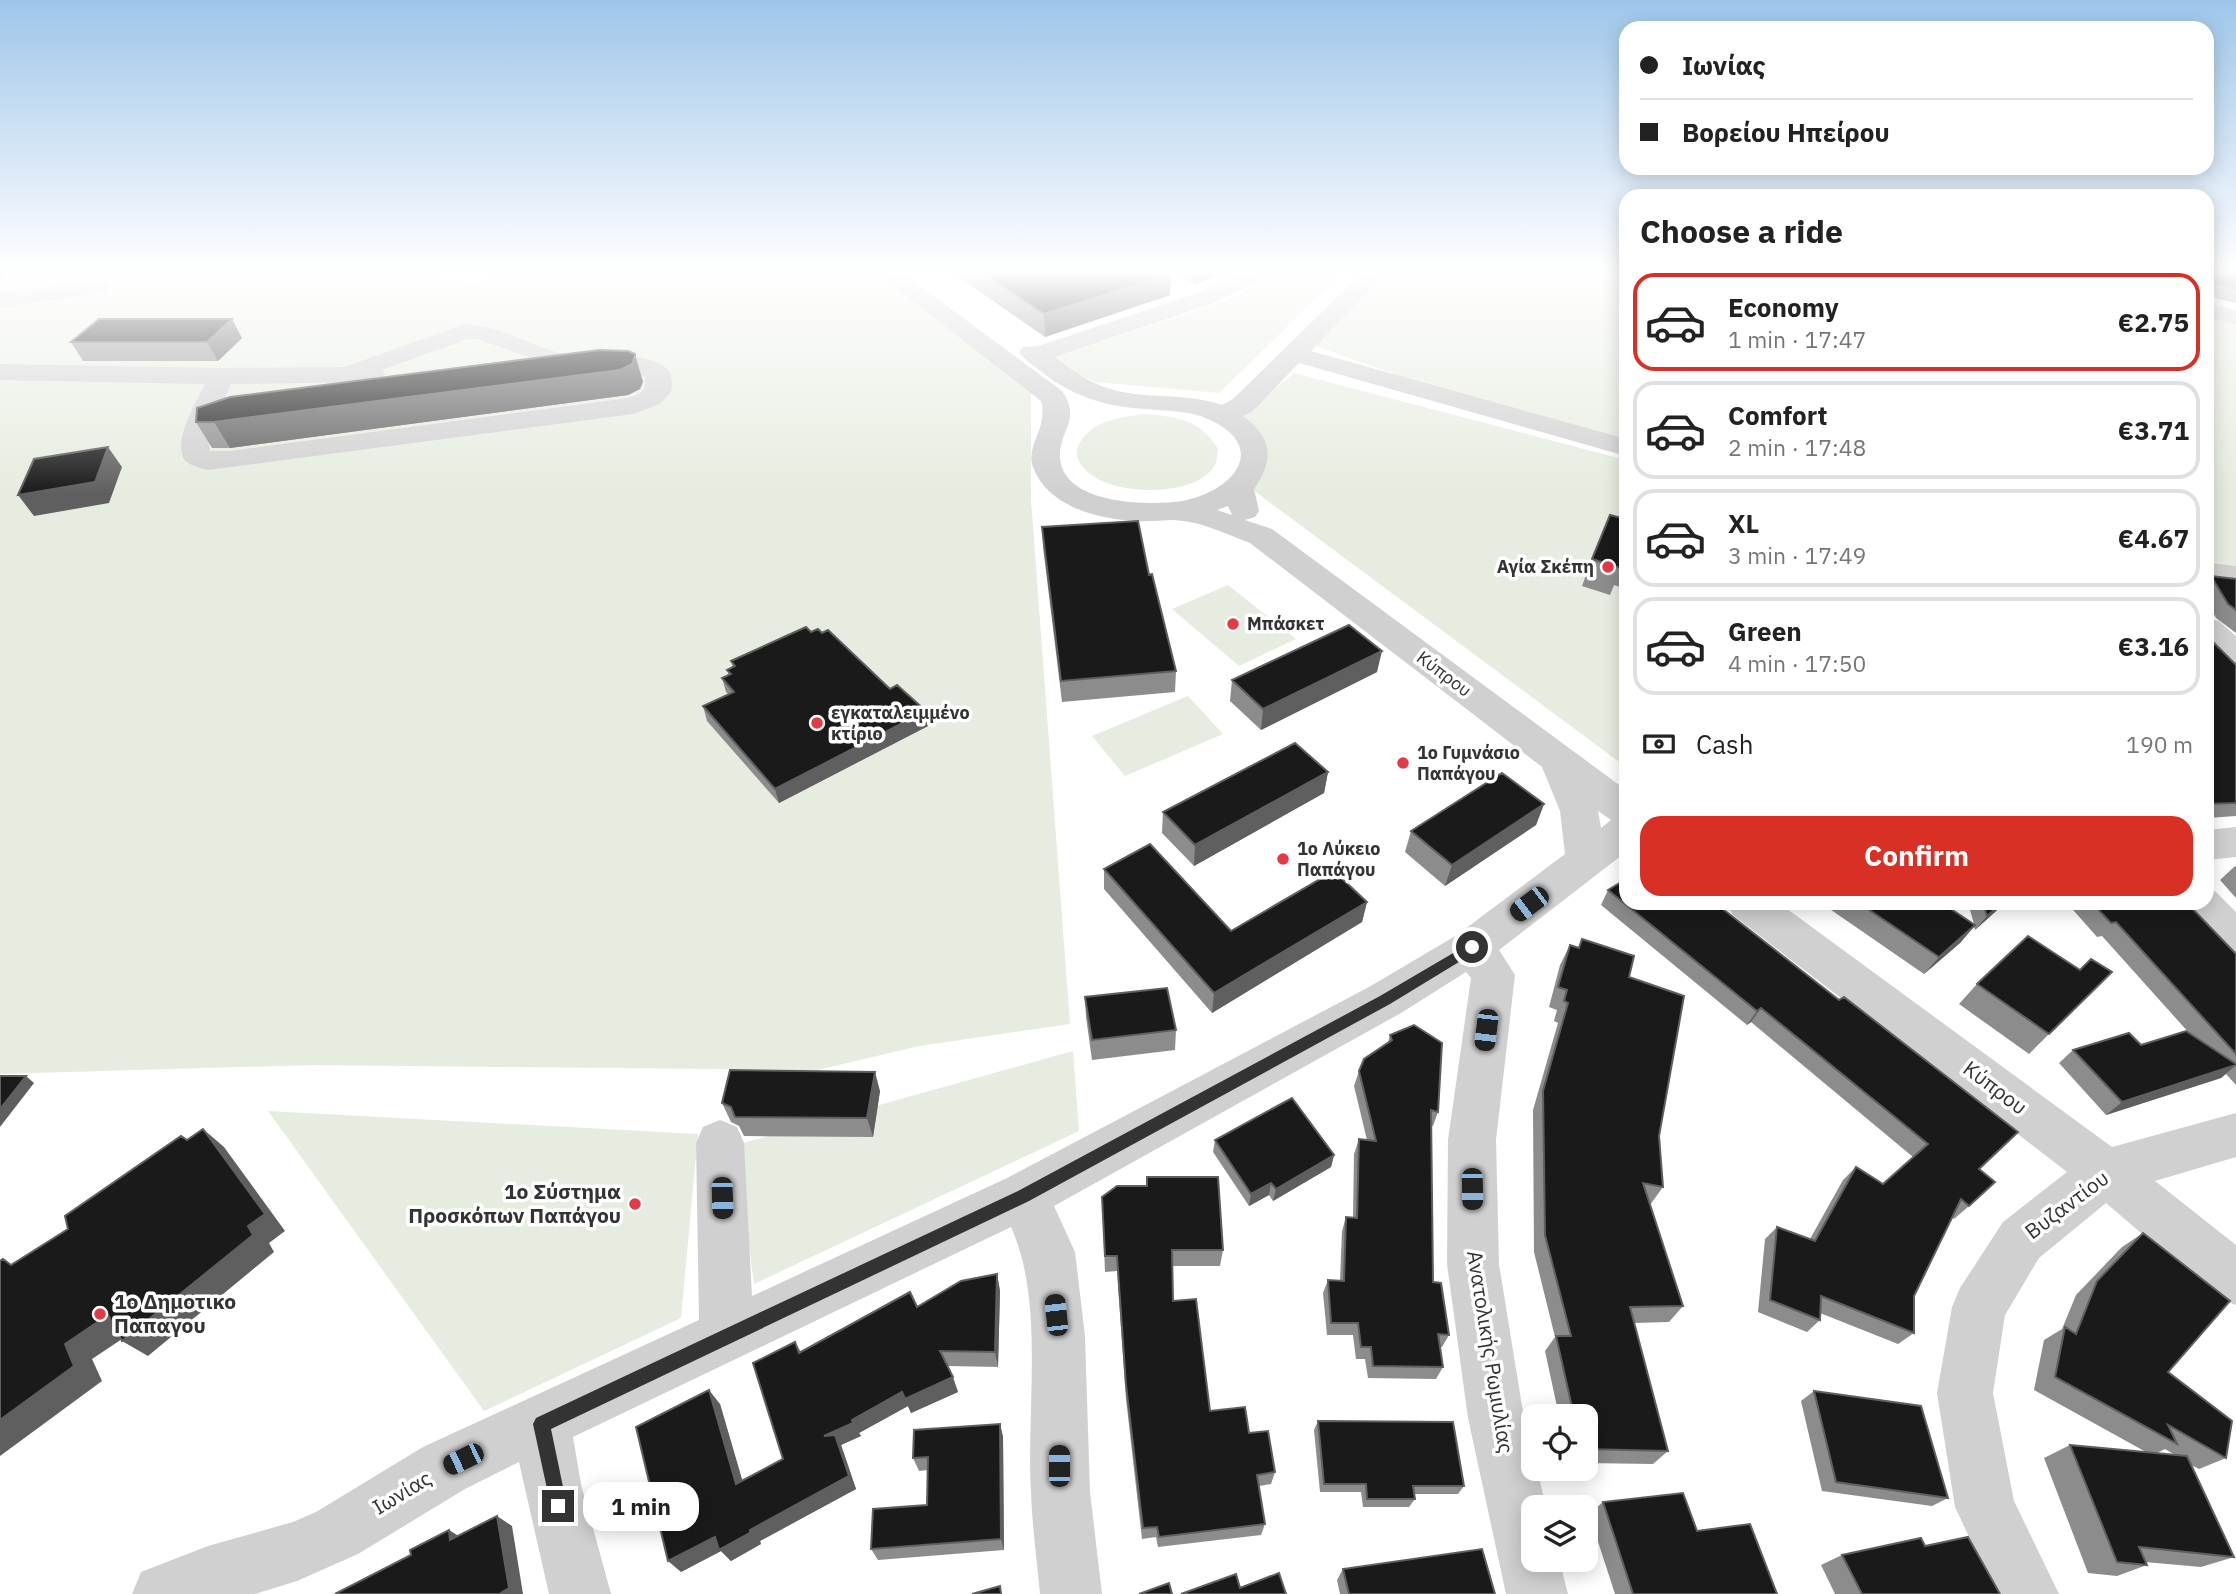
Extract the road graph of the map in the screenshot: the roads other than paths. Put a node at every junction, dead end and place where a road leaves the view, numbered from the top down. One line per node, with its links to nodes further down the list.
1 (426, 345): 13 (street)
2 (519, 345): 9 (street)
3 (985, 345): 18 (street, Κύπρου)
4 (1021, 345): 8 (street)
5 (1064, 345): 8 (street)
6 (1303, 345): 7 (street)
7 (1294, 354): 15 (street); 16 (street)
8 (1035, 355): 15 (street)
9 (573, 364): 10 (street); 14 (street)
10 (505, 370)
11 (0, 372): 14 (street)
12 (426, 373): 13 (street)
13 (346, 375): 14 (street)
14 (221, 376)
15 (1223, 416): 17 (street)
16 (1619, 446)
17 (1239, 488): 18 (street, Κύπρου); 19 (street, Κύπρου)
18 (1178, 512): 19 (street, Κύπρου)
19 (1261, 536): 24 (street, Κύπρου)
20 (2214, 573): 21 (street)
21 (2236, 576)
22 (2214, 635): 23 (street)
23 (2236, 654)
24 (1557, 760): 25 (street, Κύπρου); 29 (street)
25 (1619, 806)
26 (1619, 835): 29 (street, Ιωνίας)
27 (2236, 842): 28 (street)
28 (2214, 844)
29 (1586, 861): 33 (street, Ιωνίας)
30 (1757, 910): 36 (street, Κύπρου)
31 (2207, 910): 32 (street)
32 (2236, 939)
33 (1472, 947): 37 (street, Ιωνίας); 44 (street, Ανατολικής Ρωμυλίας)
34 (2236, 1135): 36 (street, Βυζαντίου)
35 (720, 1143): 39 (street)
36 (2106, 1172): 38 (street, Κύπρου); 45 (street, Βυζαντίου)
37 (1023, 1196): 39 (street, Ιωνίας); 43 (street)
38 (2236, 1279)
39 (727, 1335): 40 (street, Ιωνίας)
40 (542, 1424): 41 (street, Ιωνίας); 42 (street)
41 (163, 1594)
42 (580, 1594)
43 (1071, 1594)
44 (1537, 1594)
45 (2028, 1594)

